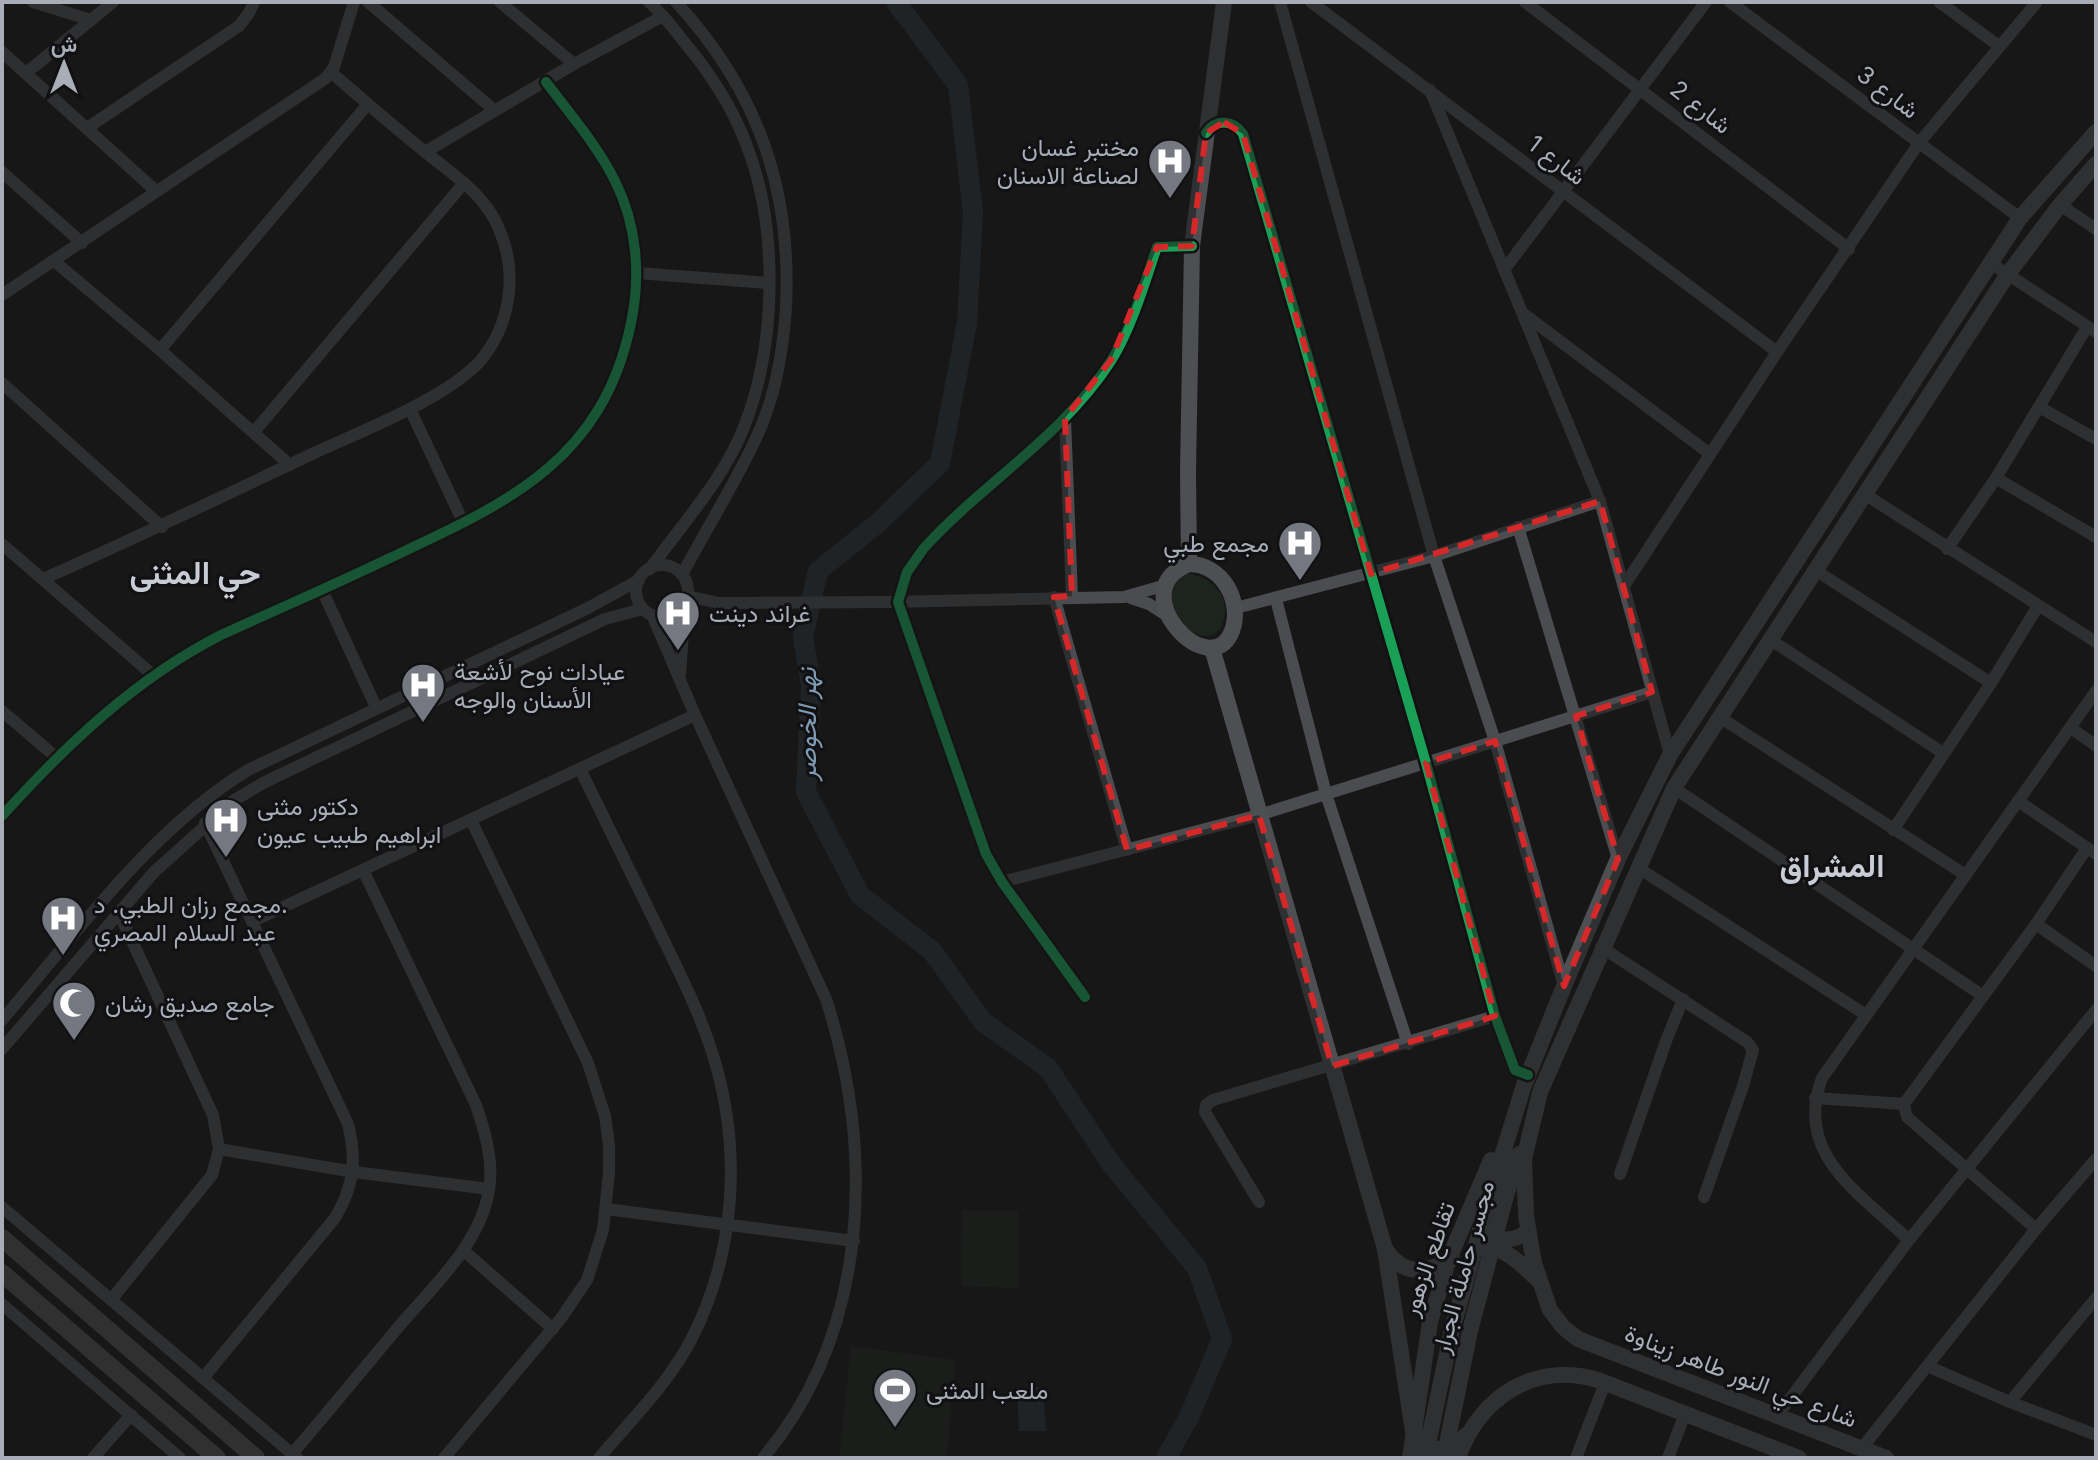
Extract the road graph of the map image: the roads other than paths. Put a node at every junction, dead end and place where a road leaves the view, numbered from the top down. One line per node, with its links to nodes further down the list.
1 (33, 2): 18 (street)
2 (113, 2): 18 (street)
3 (254, 2): 29 (street)
4 (354, 2): 23 (street)
5 (368, 2): 28 (street)
6 (500, 2): 21 (street)
7 (649, 2): 17 (street)
8 (676, 2): 72 (street)
9 (1224, 2): 31 (main road)
10 (1280, 2): 75 (street)
11 (1311, 2): 26 (street, شارع 1)
12 (1525, 2): 25 (street, شارع 2)
13 (1706, 2): 25 (street)
14 (1730, 2): 32 (street, شارع 3)
15 (1939, 2): 19 (street)
16 (2037, 2): 19 (street)
17 (663, 16): 21 (street); 50 (street)
18 (91, 20): 22 (street)
19 (1999, 46): 32 (street)
20 (2, 52): 22 (street)
21 (574, 64): 24 (street)
22 (26, 73): 29 (street)
23 (332, 73): 27 (street); 37 (street)
24 (546, 82): 28 (street); 48 (street)
25 (1641, 88): 38 (street); 44 (street, شارع 2)
26 (1430, 90): 38 (street, شارع 1); 47 (street)
27 (368, 104): 33 (street); 54 (street)
28 (494, 110): 33 (street)
29 (87, 128): 37 (street)
30 (2096, 132): 40 (main road)
31 (1206, 133): 43 (main road); 79 (street)
32 (1919, 143): 40 (street, شارع 3); 44 (street)
33 (425, 152): 36 (street)
34 (2096, 164): 39 (main road)
35 (2, 172): 42 (street)
36 (464, 183): 58 (street); 60 (street)
37 (156, 191): 42 (street)
38 (1563, 192): 47 (street); 55 (street, شارع 1)
39 (2060, 205): 41 (street); 49 (main road)
40 (2020, 218): 46 (main road)
41 (2096, 229)
42 (82, 243): 45 (street)
43 (1192, 246): 59 (street); 76 (main road)
44 (1849, 249): 55 (street)
45 (54, 261): 51 (street); 54 (street)
46 (1992, 264): 49 (street); 113 (main road)
47 (1504, 270): 52 (street)
48 (637, 273): 50 (street); 67 (street)
49 (2008, 274): 53 (street); 65 (main road)
50 (769, 283): 70 (street)
51 (3, 293)
52 (1523, 314): 62 (street); 66 (street)
53 (2092, 329): 57 (street)
54 (160, 350): 60 (street)
55 (1777, 352): 62 (street)
56 (2, 383): 68 (street)
57 (2039, 407): 61 (street); 64 (street)
58 (410, 409): 63 (street); 67 (street)
59 (1065, 418): 86 (street); 91 (street)
60 (254, 432): 63 (street)
61 (2096, 439)
62 (1710, 454): 84 (street)
63 (290, 465): 68 (street)
64 (1996, 478): 71 (street); 74 (street)
65 (1866, 495): 74 (street); 78 (main road)
66 (1600, 501): 69 (street); 84 (street)
67 (464, 524): 85 (street)
68 (162, 527): 81 (street)
69 (1518, 527): 75 (street); 107 (street)
70 (677, 530): 72 (street); 77 (street)
71 (2096, 537)
72 (699, 542): 80 (street)
73 (2, 544): 81 (street)
74 (1947, 549): 92 (street)
75 (1434, 556): 79 (street); 110 (street)
76 (1189, 564): 83 (main road); 93 (main road)
77 (650, 569): 80 (street); 82 (street)
78 (1815, 570): 96 (main road); 101 (street)
79 (1371, 574): 89 (street); 115 (street)
80 (682, 575): 90 (street)
81 (43, 579): 99 (street)
82 (639, 580): 94 (street); 104 (street)
83 (1166, 585): 88 (street); 95 (main road)
84 (1624, 586): 103 (street)
85 (322, 590): 99 (street); 104 (street)
86 (1072, 596): 87 (street); 88 (street)
87 (1054, 597): 91 (street); 125 (street)
88 (1124, 597): 95 (street)
89 (1276, 599): 93 (street); 118 (street)
90 (686, 600): 91 (street); 94 (street); 100 (street)
91 (893, 602): 131 (street)
92 (2038, 606): 97 (street); 101 (street)
93 (1236, 608): 98 (main road)
94 (648, 612): 100 (street); 123 (street)
95 (1169, 617): 98 (main road)
96 (1771, 640): 108 (main road); 112 (street)
97 (2096, 642)
98 (1212, 648): 120 (main road)
99 (154, 676): 114 (street)
100 (680, 677): 106 (street)
101 (1991, 683): 112 (street)
102 (2096, 691): 109 (street)
103 (1652, 692): 107 (street); 113 (street)
104 (376, 707): 145 (street)
105 (2, 711): 114 (street)
106 (695, 715): 116 (street); 169 (street)
107 (1576, 716): 110 (street); 127 (street)
108 (1721, 718): 117 (main road); 124 (street)
109 (2071, 728): 111 (street); 119 (street)
110 (1495, 741): 115 (street); 138 (street)
111 (2096, 746)
112 (1943, 753): 124 (street)
113 (1670, 755): 127 (main road)
114 (56, 757): 121 (street)
115 (1426, 763): 118 (street); 144 (street)
116 (580, 769): 122 (street); 164 (street)
117 (1674, 788): 128 (main road); 136 (street)
118 (1326, 794): 120 (street); 146 (street)
119 (2018, 801): 126 (street); 130 (street)
120 (1259, 815): 125 (street); 148 (main road)
121 (2, 816)
122 (471, 820): 129 (street); 162 (street)
123 (205, 823): 132 (street); 133 (street)
124 (1893, 830): 130 (street)
125 (1127, 850): 131 (street)
126 (2091, 851): 134 (street)
127 (1618, 859): 138 (main road)
128 (1637, 867): 135 (main road); 143 (street)
129 (363, 870): 133 (street); 157 (street)
130 (1964, 874): 136 (street)
131 (1002, 882): 140 (street)
132 (119, 913): 147 (street); 152 (street)
133 (253, 921): 155 (street)
134 (2036, 924): 137 (street); 139 (street)
135 (1601, 947): 141 (street); 149 (main road)
136 (1912, 947): 139 (street); 143 (street)
137 (2096, 966)
138 (1564, 986): 149 (main road)
139 (1983, 996): 151 (street)
140 (1085, 997)
141 (1683, 999): 156 (street); 159 (street)
142 (2096, 1010): 154 (street)
143 (1866, 1015): 150 (street)
144 (1495, 1016): 146 (street); 149 (street)
145 (2, 1020)
146 (1408, 1044): 148 (street)
147 (2, 1049)
148 (1332, 1066): 160 (street); 170 (main road)
149 (1530, 1084): 158 (main road, مجسر حاملة الجرار); 163 (main road, تقاطع الزهور); 166 (main road)
150 (1815, 1098): 151 (street); 168 (street)
151 (1904, 1104): 154 (street)
152 (219, 1149): 155 (street); 176 (street)
153 (2096, 1159): 165 (street)
154 (1967, 1170): 165 (street); 168 (street)
155 (354, 1172): 157 (street); 180 (street)
156 (1620, 1174)
157 (489, 1189): 171 (street)
158 (1498, 1197): 200 (main road, مجسر حاملة الجرار, bridge); 201 (main road, مجسر حاملة الجرار, bridge)
159 (1704, 1197)
160 (1259, 1202)
161 (2, 1207): 176 (street)
162 (606, 1209): 164 (street); 178 (street)
163 (1467, 1215): 166 (main road); 172 (main road, تقاطع الزهور)
164 (728, 1223): 169 (street); 196 (street)
165 (2036, 1229): 179 (street)
166 (1528, 1231): 174 (main road)
167 (2, 1238): 194 (highway)
168 (1909, 1240): 185 (street)
169 (854, 1241): 197 (street)
170 (1385, 1249): 172 (main road); 186 (main road)
171 (463, 1250): 178 (street); 190 (street)
172 (1448, 1261): 174 (main road); 186 (main road, تقاطع الزهور)
173 (2, 1273): 193 (highway)
174 (1539, 1281): 185 (main road, شارع حي النور طاهر زيناوة)
175 (2096, 1298): 182 (street)
176 (111, 1300): 180 (street)
177 (2, 1304): 184 (street)
178 (553, 1329): 195 (street)
179 (1927, 1366): 182 (street); 189 (street)
180 (204, 1377): 190 (street)
181 (1605, 1383): 183 (main road); 187 (main road); 203 (street)
182 (2010, 1402): 188 (street)
183 (1685, 1414): 204 (street); 205 (main road)
184 (131, 1415): 191 (street); 192 (street)
185 (1777, 1416): 189 (main road, شارع حي النور طاهر زيناوة)
186 (1413, 1431): 187 (main road); 198 (main road, تقاطع الزهور)
187 (1466, 1435): 202 (main road)
188 (2096, 1435)
189 (1862, 1448): 206 (main road, شارع حي النور طاهر زيناوة)
190 (295, 1456)
191 (93, 1458)
192 (180, 1458)
193 (217, 1458)
194 (256, 1458)
195 (444, 1458)
196 (599, 1458)
197 (763, 1458)
198 (1410, 1458)
199 (1419, 1458): 201 (main road)
200 (1425, 1458)
201 (1441, 1458)
202 (1458, 1458)
203 (1576, 1458)
204 (1668, 1458)
205 (1799, 1458)
206 (1886, 1458)

